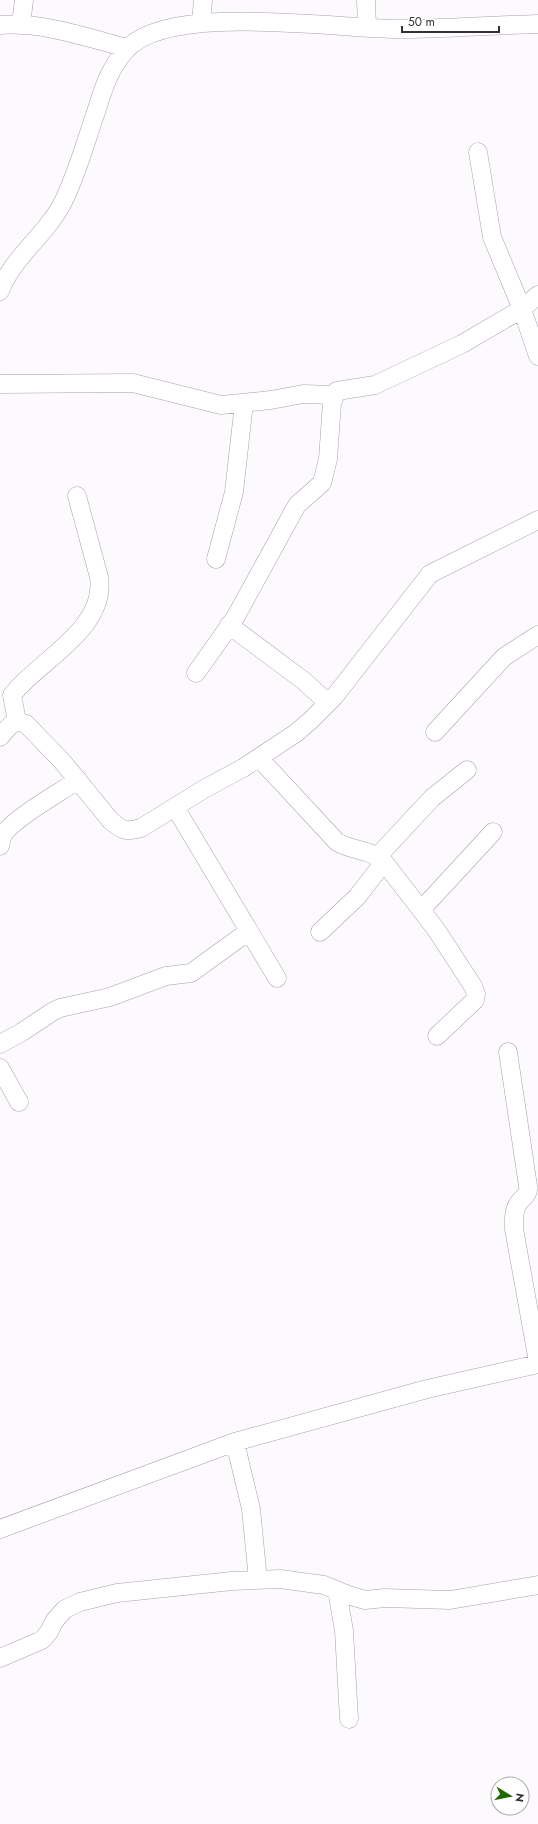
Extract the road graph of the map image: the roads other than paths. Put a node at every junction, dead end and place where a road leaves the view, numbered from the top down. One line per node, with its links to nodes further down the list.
1 (24, 0): 6 (street)
2 (203, 0): 4 (street)
3 (366, 0): 8 (street)
4 (201, 23): 8 (street); 9 (street)
5 (538, 24): 8 (street)
6 (21, 25): 7 (street); 9 (street)
7 (0, 26)
8 (367, 27)
9 (127, 48): 11 (street)
10 (478, 152): 13 (street)
11 (0, 291)
12 (538, 295): 13 (street)
13 (522, 309): 14 (street); 16 (street)
14 (538, 356)
15 (0, 384): 17 (street)
16 (334, 395): 17 (street); 21 (street)
17 (244, 404): 20 (street)
18 (77, 496): 25 (street)
19 (538, 520): 24 (street)
20 (216, 559)
21 (230, 625): 23 (street); 24 (street)
22 (538, 635): 26 (street)
23 (196, 673)
24 (328, 703): 28 (street)
25 (15, 722): 27 (street); 30 (street)
26 (435, 732)
27 (0, 737)
28 (259, 758): 31 (street); 34 (street)
29 (467, 770): 34 (street)
30 (78, 780): 31 (street); 33 (street)
31 (175, 807): 36 (street)
32 (493, 832): 35 (street)
33 (0, 846)
34 (381, 859): 35 (street); 37 (street)
35 (421, 910): 39 (street)
36 (249, 931): 38 (street); 40 (street)
37 (320, 932)
38 (277, 978)
39 (437, 1036)
40 (0, 1044)
41 (508, 1052): 44 (street)
42 (0, 1068): 43 (street)
43 (19, 1102)
44 (538, 1363): 45 (street)
45 (235, 1442): 46 (street); 47 (street)
46 (0, 1530)
47 (258, 1580): 49 (street); 50 (street)
48 (538, 1585): 49 (street)
49 (337, 1590): 51 (street)
50 (2, 1653)
51 (349, 1719)

